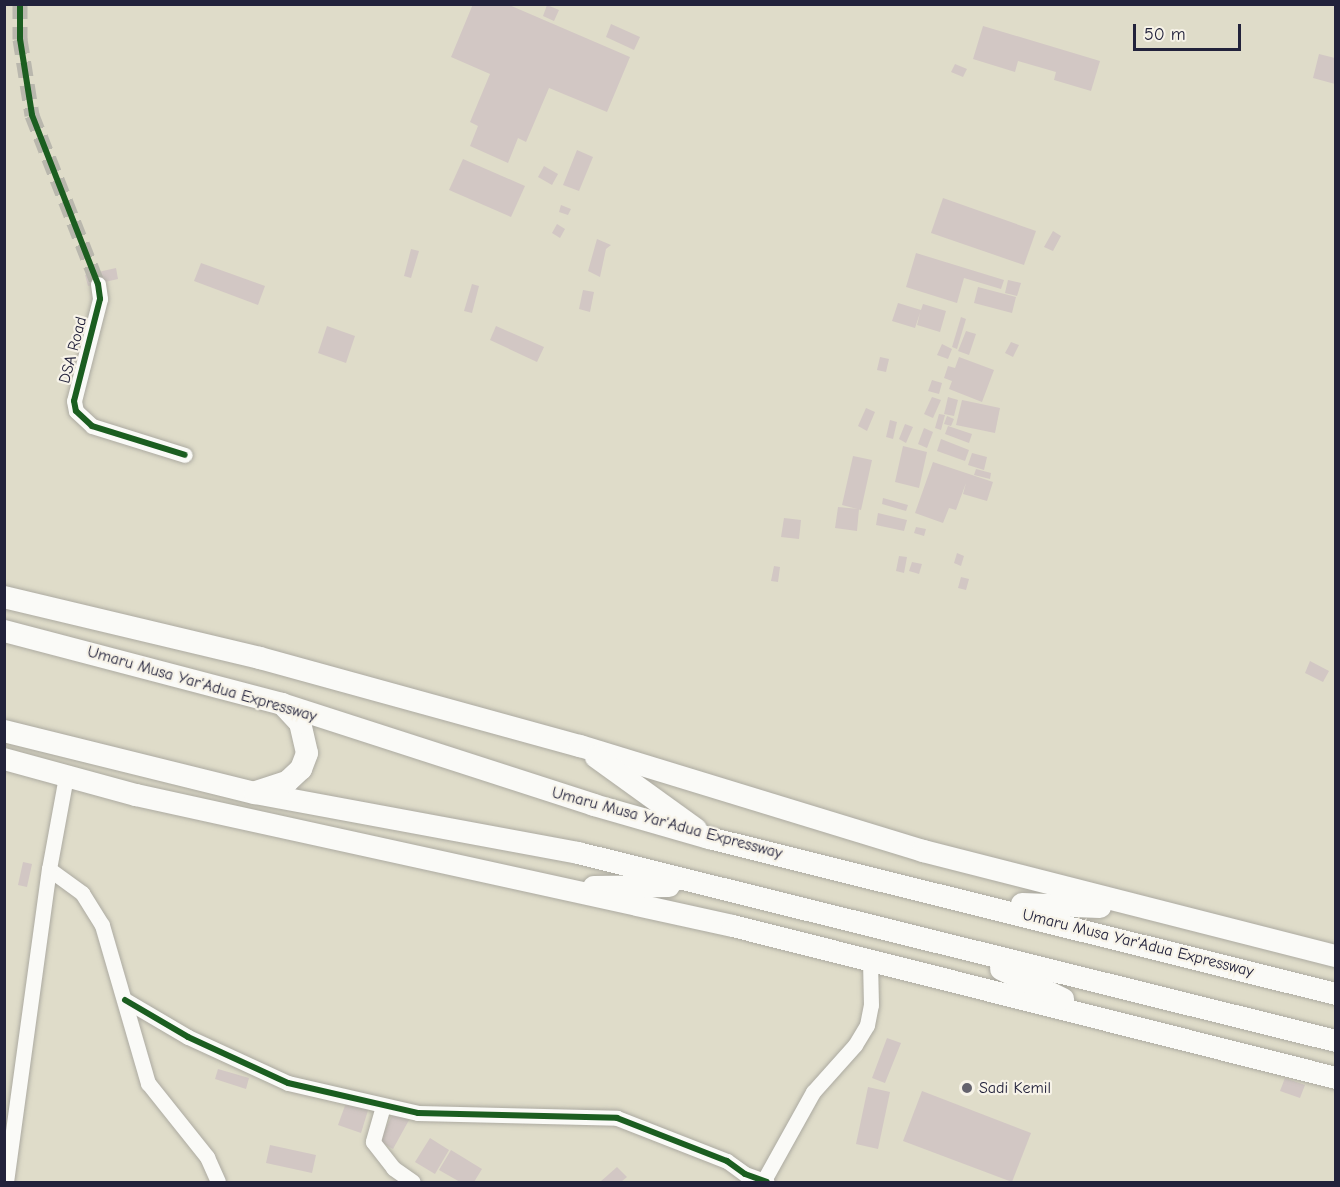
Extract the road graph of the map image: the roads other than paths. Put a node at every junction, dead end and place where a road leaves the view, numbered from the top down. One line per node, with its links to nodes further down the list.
1 (98, 284): 2 (street, DSA Road)
2 (185, 455)
3 (4, 597): 7 (highway)
4 (4, 631): 5 (highway, Umaru Musa Yar'Adua Expressway)
5 (282, 704): 10 (highway); 11 (highway, Umaru Musa Yar'Adua Expressway)
6 (4, 731): 10 (highway)
7 (580, 746): 11 (highway); 16 (highway)
8 (4, 759): 9 (highway)
9 (66, 776): 12 (street); 14 (highway)
10 (255, 793): 13 (highway)
11 (709, 838): 15 (highway, Umaru Musa Yar'Adua Expressway)
12 (49, 869): 21 (street); 28 (street)
13 (696, 885): 14 (highway); 17 (highway)
14 (557, 888): 19 (highway)
15 (979, 903): 16 (highway); 20 (highway, Umaru Musa Yar'Adua Expressway)
16 (1143, 908): 18 (highway)
17 (959, 949): 22 (highway); 23 (highway)
18 (1335, 956)
19 (870, 961): 22 (highway); 27 (street)
20 (1335, 994)
21 (125, 1000): 25 (street); 29 (street)
22 (1108, 1021): 24 (highway)
23 (1335, 1041)
24 (1335, 1078)
25 (383, 1106): 26 (street); 30 (street)
26 (746, 1178): 27 (street)
27 (766, 1181)
28 (6, 1182)
29 (218, 1182)
30 (413, 1182)

